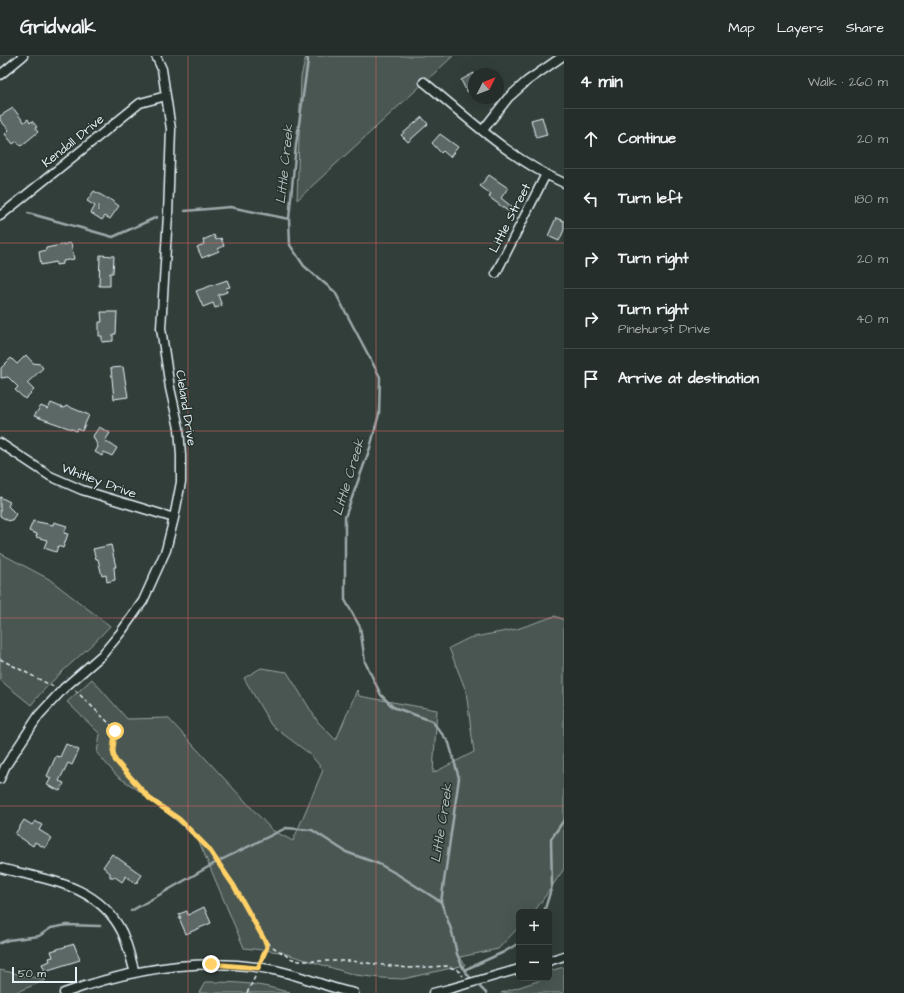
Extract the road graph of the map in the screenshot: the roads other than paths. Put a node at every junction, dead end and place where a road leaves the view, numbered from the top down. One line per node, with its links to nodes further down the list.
1 (22, 56): 4 (street)
2 (156, 56): 6 (street, Cleland Drive)
3 (563, 56): 7 (street)
4 (0, 75)
5 (424, 82): 7 (street)
6 (166, 96): 10 (street, Kendall Drive); 13 (street, Cleland Drive)
7 (483, 130): 8 (street)
8 (546, 174): 9 (street); 11 (street, Little Street)
9 (564, 183)
10 (0, 216)
11 (496, 273)
12 (0, 443): 13 (street, Whitley Drive)
13 (174, 518): 14 (street, Cleland Drive)
14 (0, 780)
15 (0, 868): 19 (street)
16 (564, 956): 17 (street)
17 (552, 959)
18 (516, 970): 22 (street, bridge)
19 (134, 973): 20 (street); 21 (street)
20 (64, 993)
21 (354, 993)
22 (433, 993)

